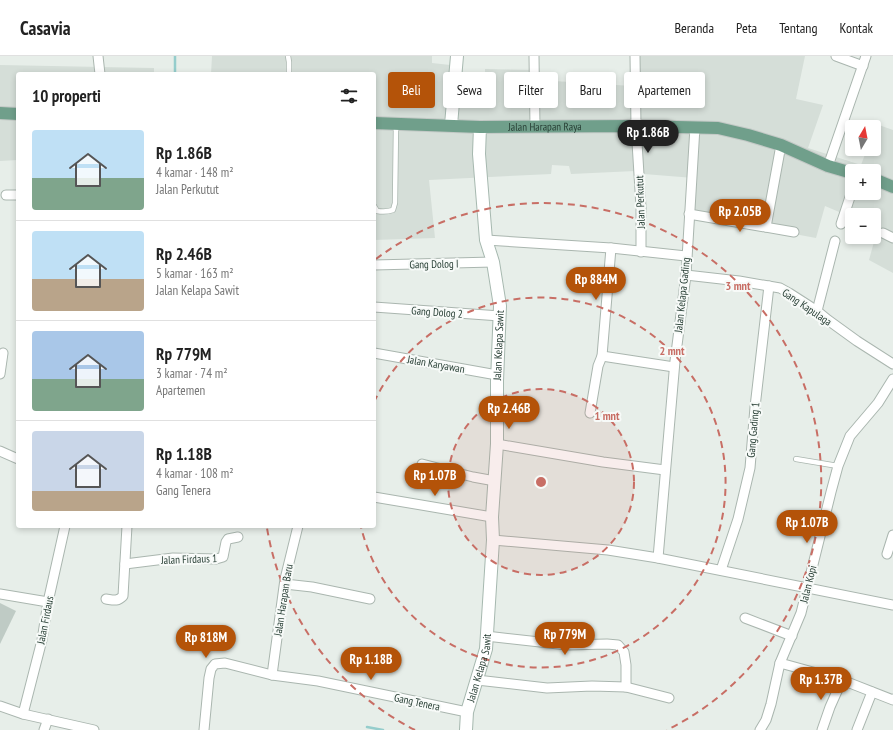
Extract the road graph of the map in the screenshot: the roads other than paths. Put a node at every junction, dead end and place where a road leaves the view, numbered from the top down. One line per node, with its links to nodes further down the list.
1 (98, 56): 9 (street)
2 (288, 56): 10 (lane)
3 (457, 56): 15 (main road)
4 (534, 56): 18 (street)
5 (635, 56): 16 (street, Jalan Perkutut)
6 (836, 56): 8 (street)
7 (866, 56): 8 (street)
8 (863, 66): 21 (street)
9 (100, 72)
10 (289, 72)
11 (0, 113): 12 (main road)
12 (16, 114)
13 (376, 123): 14 (main road, Jalan Harapan Raya)
14 (396, 124): 15 (main road, Jalan Harapan Raya); 28 (lane)
15 (451, 126): 17 (main road, Jalan Harapan Raya)
16 (636, 126): 18 (main road, Jalan Harapan Raya); 19 (main road, Jalan Harapan Raya); 38 (street, Jalan Perkutut)
17 (480, 127): 18 (main road, Jalan Harapan Raya); 35 (main road, Jalan Kelapa Sawit)
18 (535, 127)
19 (695, 128): 20 (main road, Jalan Harapan Raya); 29 (street, Jalan Kelapa Gading)
20 (781, 145): 21 (main road, Jalan Harapan Raya); 31 (street)
21 (828, 166): 22 (main road, Jalan Harapan Raya)
22 (845, 171)
23 (881, 182): 24 (main road)
24 (893, 187)
25 (6, 195): 26 (street)
26 (16, 195)
27 (849, 200): 30 (street)
28 (376, 209)
29 (689, 214): 31 (street); 39 (street, Jalan Kelapa Gading)
30 (841, 224)
31 (766, 227): 32 (street)
32 (794, 232)
33 (883, 233): 34 (street)
34 (893, 238)
35 (486, 240): 37 (street); 40 (main road, Jalan Kelapa Sawit)
36 (835, 241): 45 (street)
37 (611, 248): 38 (street); 49 (street)
38 (641, 252): 39 (street)
39 (686, 256): 42 (street, Jalan Kelapa Gading)
40 (493, 262): 41 (street, Gang Dolog I); 46 (main road, Jalan Kelapa Sawit)
41 (376, 265)
42 (686, 275): 43 (street, Gang Kapulaga); 51 (street, Jalan Kelapa Gading)
43 (769, 286): 45 (street, Gang Kapulaga); 75 (street, Gang Gading 1)
44 (376, 307): 46 (street, Gang Dolog 2)
45 (817, 311): 50 (street, Gang Kapulaga)
46 (500, 316): 53 (main road, Jalan Kelapa Sawit)
47 (3, 353): 52 (street)
48 (376, 353): 53 (street, Jalan Karyawan)
49 (602, 356): 51 (street); 55 (street)
50 (893, 364)
51 (674, 367): 62 (street, Jalan Kelapa Gading)
52 (0, 374)
53 (498, 375): 56 (main road, Jalan Kelapa Sawit)
54 (893, 379): 61 (street, Jalan Kopi)
55 (590, 413)
56 (497, 444): 62 (street); 63 (main road, Jalan Kelapa Sawit)
57 (1, 454): 58 (street)
58 (16, 458)
59 (796, 459): 61 (lane)
60 (422, 464): 63 (street)
61 (838, 466): 77 (street, Jalan Kopi)
62 (666, 470): 73 (street, Jalan Kelapa Gading)
63 (495, 481): 65 (main road, Jalan Kelapa Sawit)
64 (376, 497): 65 (street)
65 (492, 517): 71 (main road, Jalan Kelapa Sawit)
66 (65, 528): 81 (street, Jalan Firdaus)
67 (127, 528): 74 (street)
68 (298, 528): 76 (street, Jalan Harapan Baru)
69 (893, 536): 72 (street)
70 (238, 537): 74 (street, Jalan Firdaus 1)
71 (493, 540): 73 (street); 84 (main road, Jalan Kelapa Sawit)
72 (887, 554)
73 (658, 558): 75 (street)
74 (125, 564): 79 (street)
75 (721, 570): 77 (street)
76 (285, 584): 80 (street); 87 (street, Jalan Harapan Baru)
77 (806, 588): 82 (street); 85 (street, Jalan Kopi)
78 (0, 594): 81 (street)
79 (106, 599)
80 (370, 599)
81 (48, 602): 96 (street, Jalan Firdaus)
82 (893, 605)
83 (745, 618): 85 (street)
84 (486, 636): 88 (main road, Jalan Kelapa Sawit); 90 (street)
85 (792, 636): 86 (street, Jalan Kopi)
86 (780, 663): 89 (street); 102 (street, Jalan Kopi)
87 (272, 675): 95 (street, Gang Tenera); 100 (street, Gang Tenera)
88 (477, 680): 90 (street); 95 (main road, Jalan Kelapa Sawit)
89 (842, 680): 91 (street); 103 (street)
90 (626, 687): 92 (street)
91 (872, 692): 93 (street); 104 (street)
92 (669, 698)
93 (893, 699)
94 (0, 706): 96 (street)
95 (467, 712): 101 (main road, Jalan Kelapa Sawit)
96 (23, 714): 97 (street)
97 (48, 719): 98 (street); 99 (street)
98 (44, 730)
99 (94, 730)
100 (204, 730)
101 (466, 730)
102 (760, 730)
103 (822, 730)
104 (857, 730)

